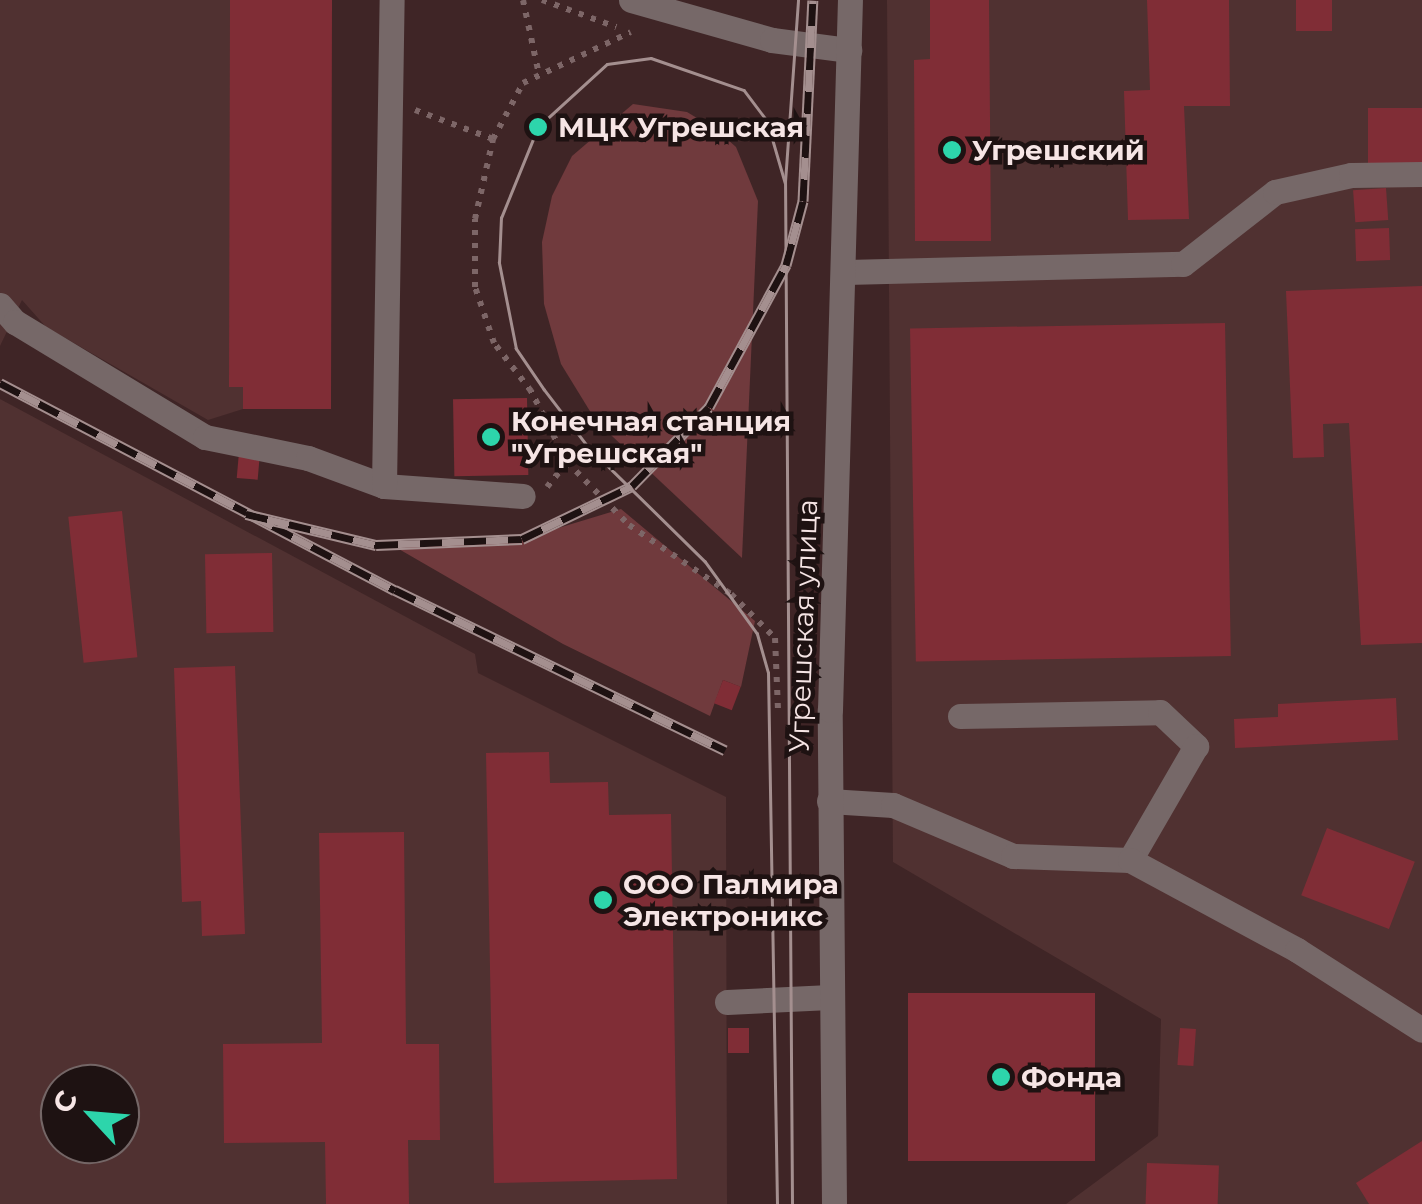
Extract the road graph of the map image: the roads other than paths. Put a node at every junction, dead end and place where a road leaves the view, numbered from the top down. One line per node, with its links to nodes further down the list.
1 (392, 0): 10 (street)
2 (632, 0): 5 (street)
3 (698, 0): 5 (street)
4 (850, 0): 6 (street, Угрешская улица)
5 (724, 29): 6 (street)
6 (848, 50): 8 (street, Угрешская улица)
7 (1422, 174): 8 (street)
8 (846, 272): 13 (street, Угрешская улица)
9 (0, 304): 10 (street)
10 (384, 486): 11 (street)
11 (523, 496)
12 (960, 716): 14 (street)
13 (829, 801): 14 (street); 15 (street, Угрешская улица)
14 (1130, 860): 17 (street)
15 (830, 998): 16 (street); 18 (street, Угрешская улица)
16 (727, 1002)
17 (1422, 1030)
18 (834, 1204)

